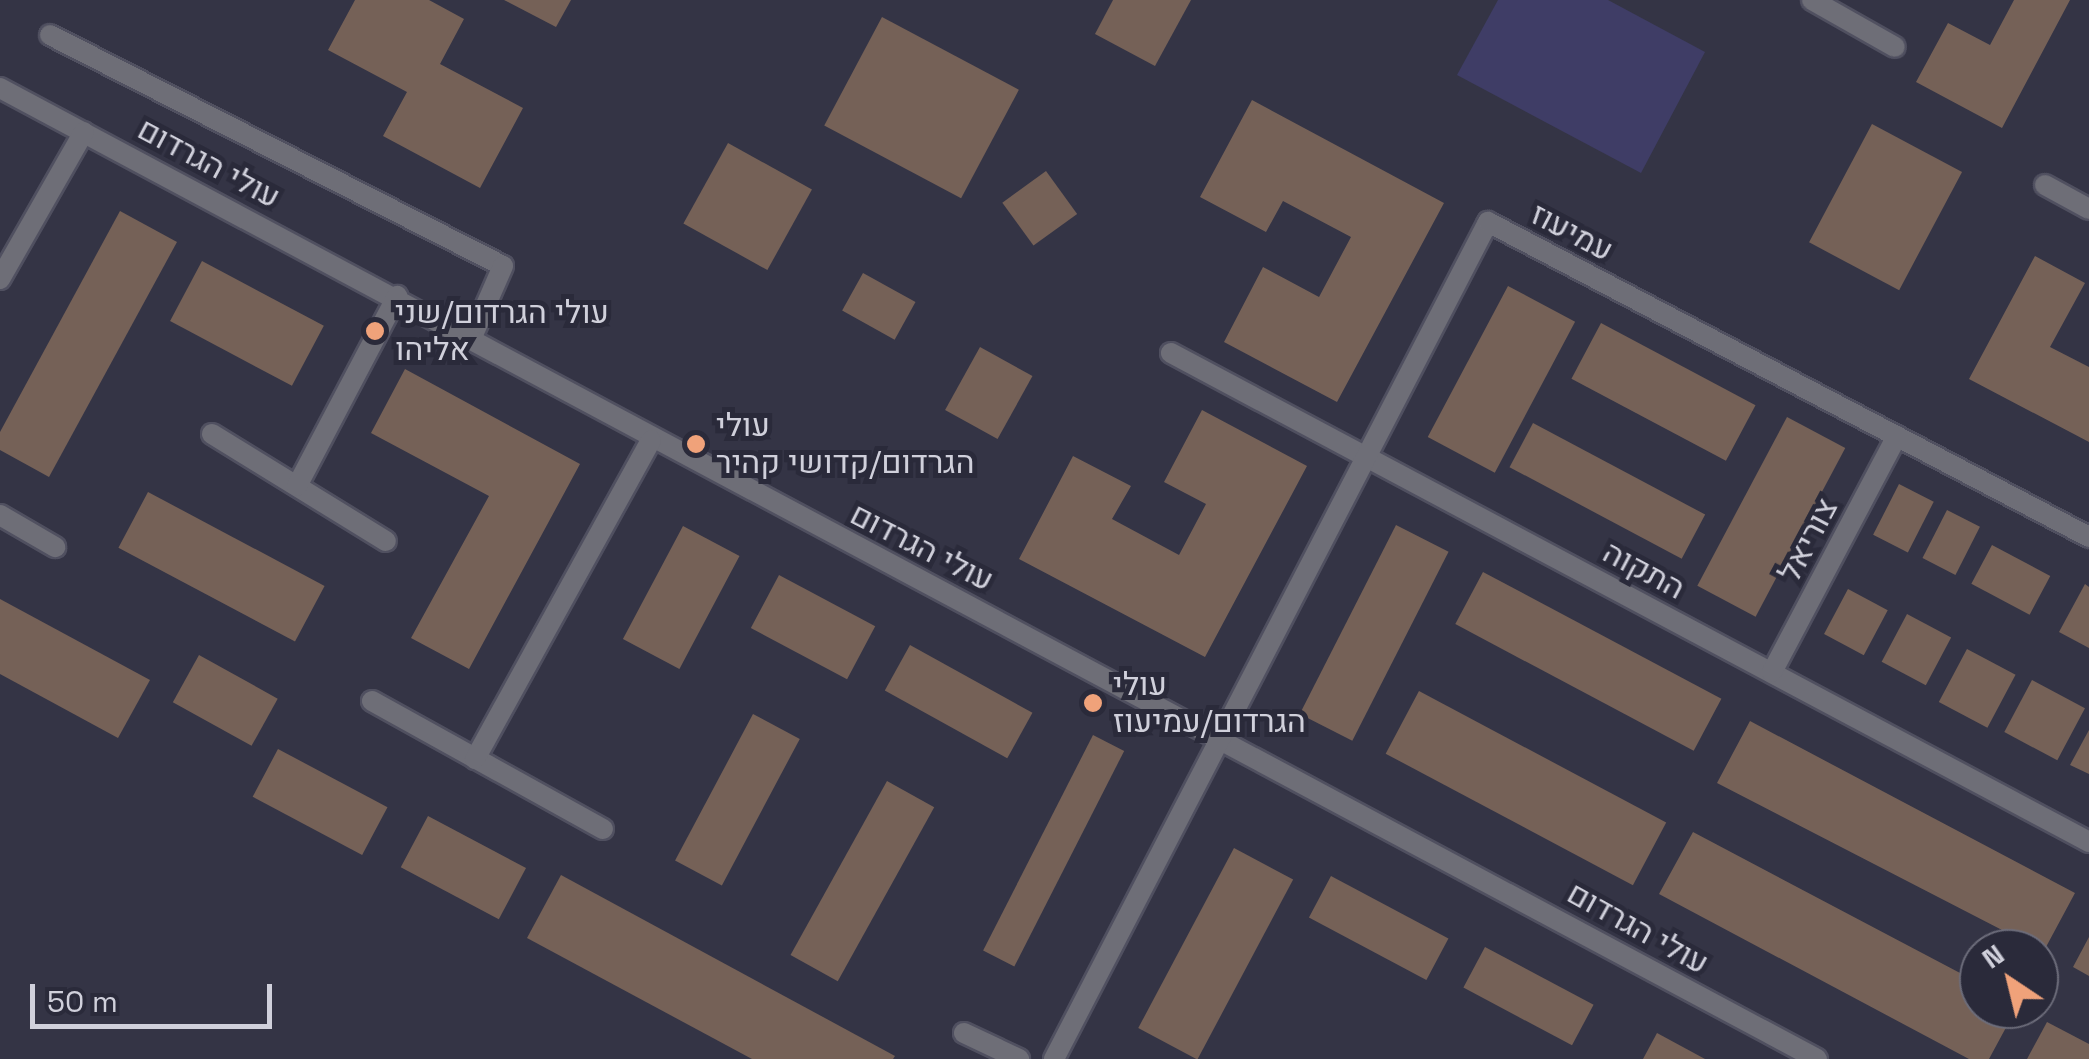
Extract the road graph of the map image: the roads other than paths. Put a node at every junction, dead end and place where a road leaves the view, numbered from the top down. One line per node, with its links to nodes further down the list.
1 (1812, 0): 3 (street)
2 (50, 35): 10 (street)
3 (1895, 48)
4 (0, 88): 5 (street, עולי הגרדום)
5 (84, 132): 8 (street); 9 (street, עולי הגרדום)
6 (2044, 186): 7 (street)
7 (2089, 209)
8 (0, 279)
9 (397, 296): 10 (street, עולי הגרדום); 16 (street)
10 (472, 336): 14 (street, עולי הגרדום)
11 (1171, 353): 15 (street, התקוה)
12 (212, 434): 16 (street)
13 (1898, 436): 15 (street, עמיעוז); 18 (street, עמיעוז); 21 (street, צוריאל)
14 (652, 440): 23 (street, עולי הגרדום); 24 (street)
15 (1364, 456): 21 (street, התקוה); 23 (street, עמיעוז)
16 (296, 486): 19 (street)
17 (0, 516): 20 (street)
18 (2089, 537)
19 (386, 541)
20 (55, 547)
21 (1772, 672): 26 (street, התקוה)
22 (372, 702): 24 (street)
23 (1217, 733): 28 (street, עולי הגרדום); 30 (street, עמיעוז)
24 (475, 759): 25 (street)
25 (603, 829)
26 (2089, 842)
27 (964, 1033): 29 (street)
28 (1780, 1050): 31 (street, עולי הגרדום)
29 (1019, 1059)
30 (1054, 1059)
31 (1816, 1059)

